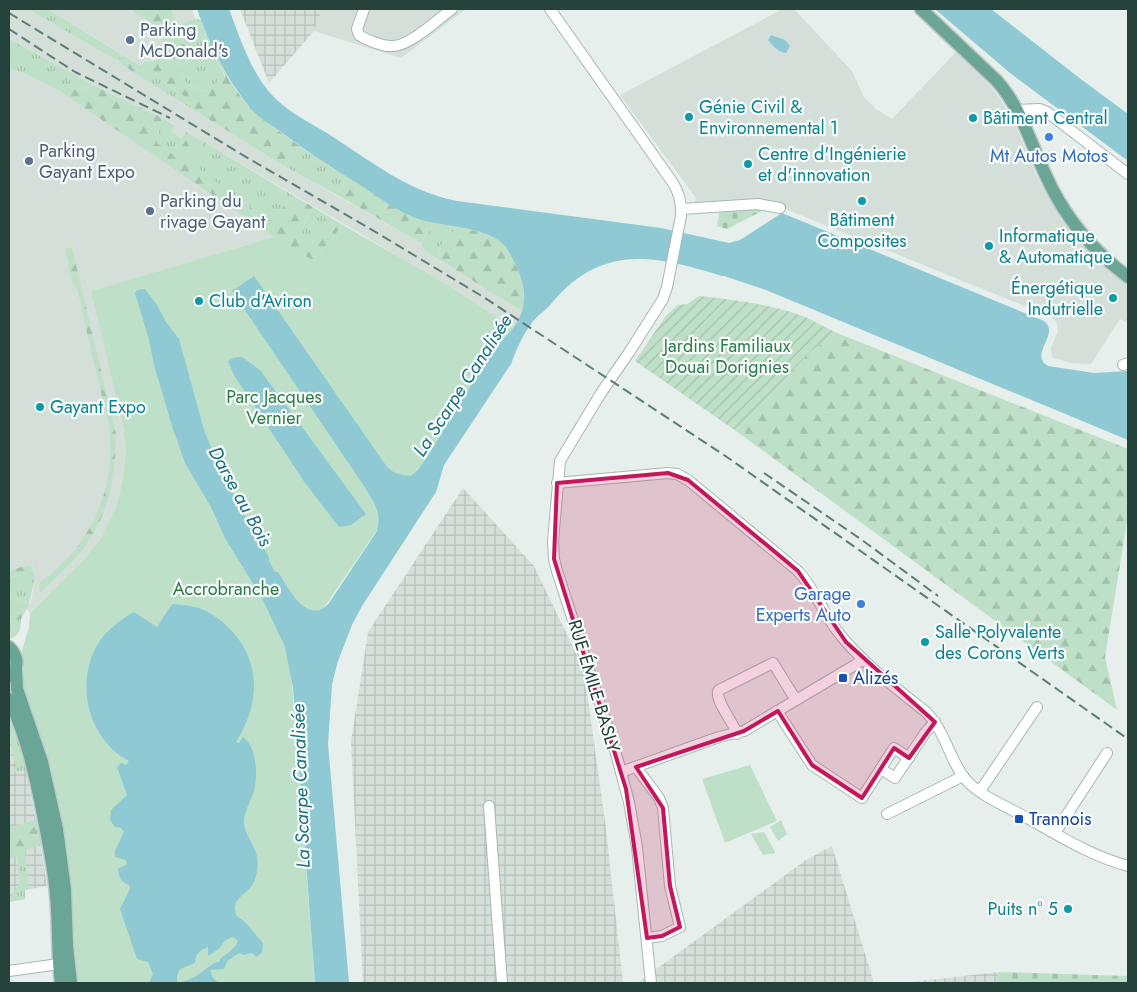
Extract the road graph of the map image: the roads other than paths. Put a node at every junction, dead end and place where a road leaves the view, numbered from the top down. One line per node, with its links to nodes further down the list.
1 (364, 9): 2 (street)
2 (452, 9)
3 (550, 9): 8 (street)
4 (922, 9): 5 (main road)
5 (1017, 110): 6 (street); 9 (main road)
6 (1128, 174)
7 (780, 208): 8 (street)
8 (682, 209): 10 (street, RUE ÉMILE BASLY)
9 (1128, 277)
10 (557, 483): 12 (street); 25 (street, RUE ÉMILE BASLY)
11 (9, 647): 13 (main road)
12 (863, 659): 16 (street); 19 (street)
13 (16, 669): 14 (main road); 36 (main road)
14 (9, 680)
15 (9, 699): 33 (main road)
16 (796, 700): 18 (street); 20 (street)
17 (1037, 707): 27 (street)
18 (778, 711): 20 (street); 24 (street)
19 (935, 722): 22 (street); 26 (street)
20 (737, 734): 23 (street)
21 (1107, 753): 30 (street)
22 (909, 758): 24 (street); 24 (street)
23 (636, 767): 25 (street); 32 (street, RUE ÉMILE BASLY)
24 (881, 769)
25 (621, 772): 32 (street, RUE ÉMILE BASLY)
26 (963, 776): 27 (street); 29 (street)
27 (980, 791): 30 (street)
28 (489, 806): 37 (street)
29 (887, 814)
30 (1055, 833): 31 (street)
31 (1128, 866)
32 (647, 938): 38 (street, RUE ÉMILE BASLY)
33 (59, 964): 34 (street); 35 (main road)
34 (9, 971)
35 (61, 983)
36 (71, 983)
37 (502, 983)
38 (651, 983)

